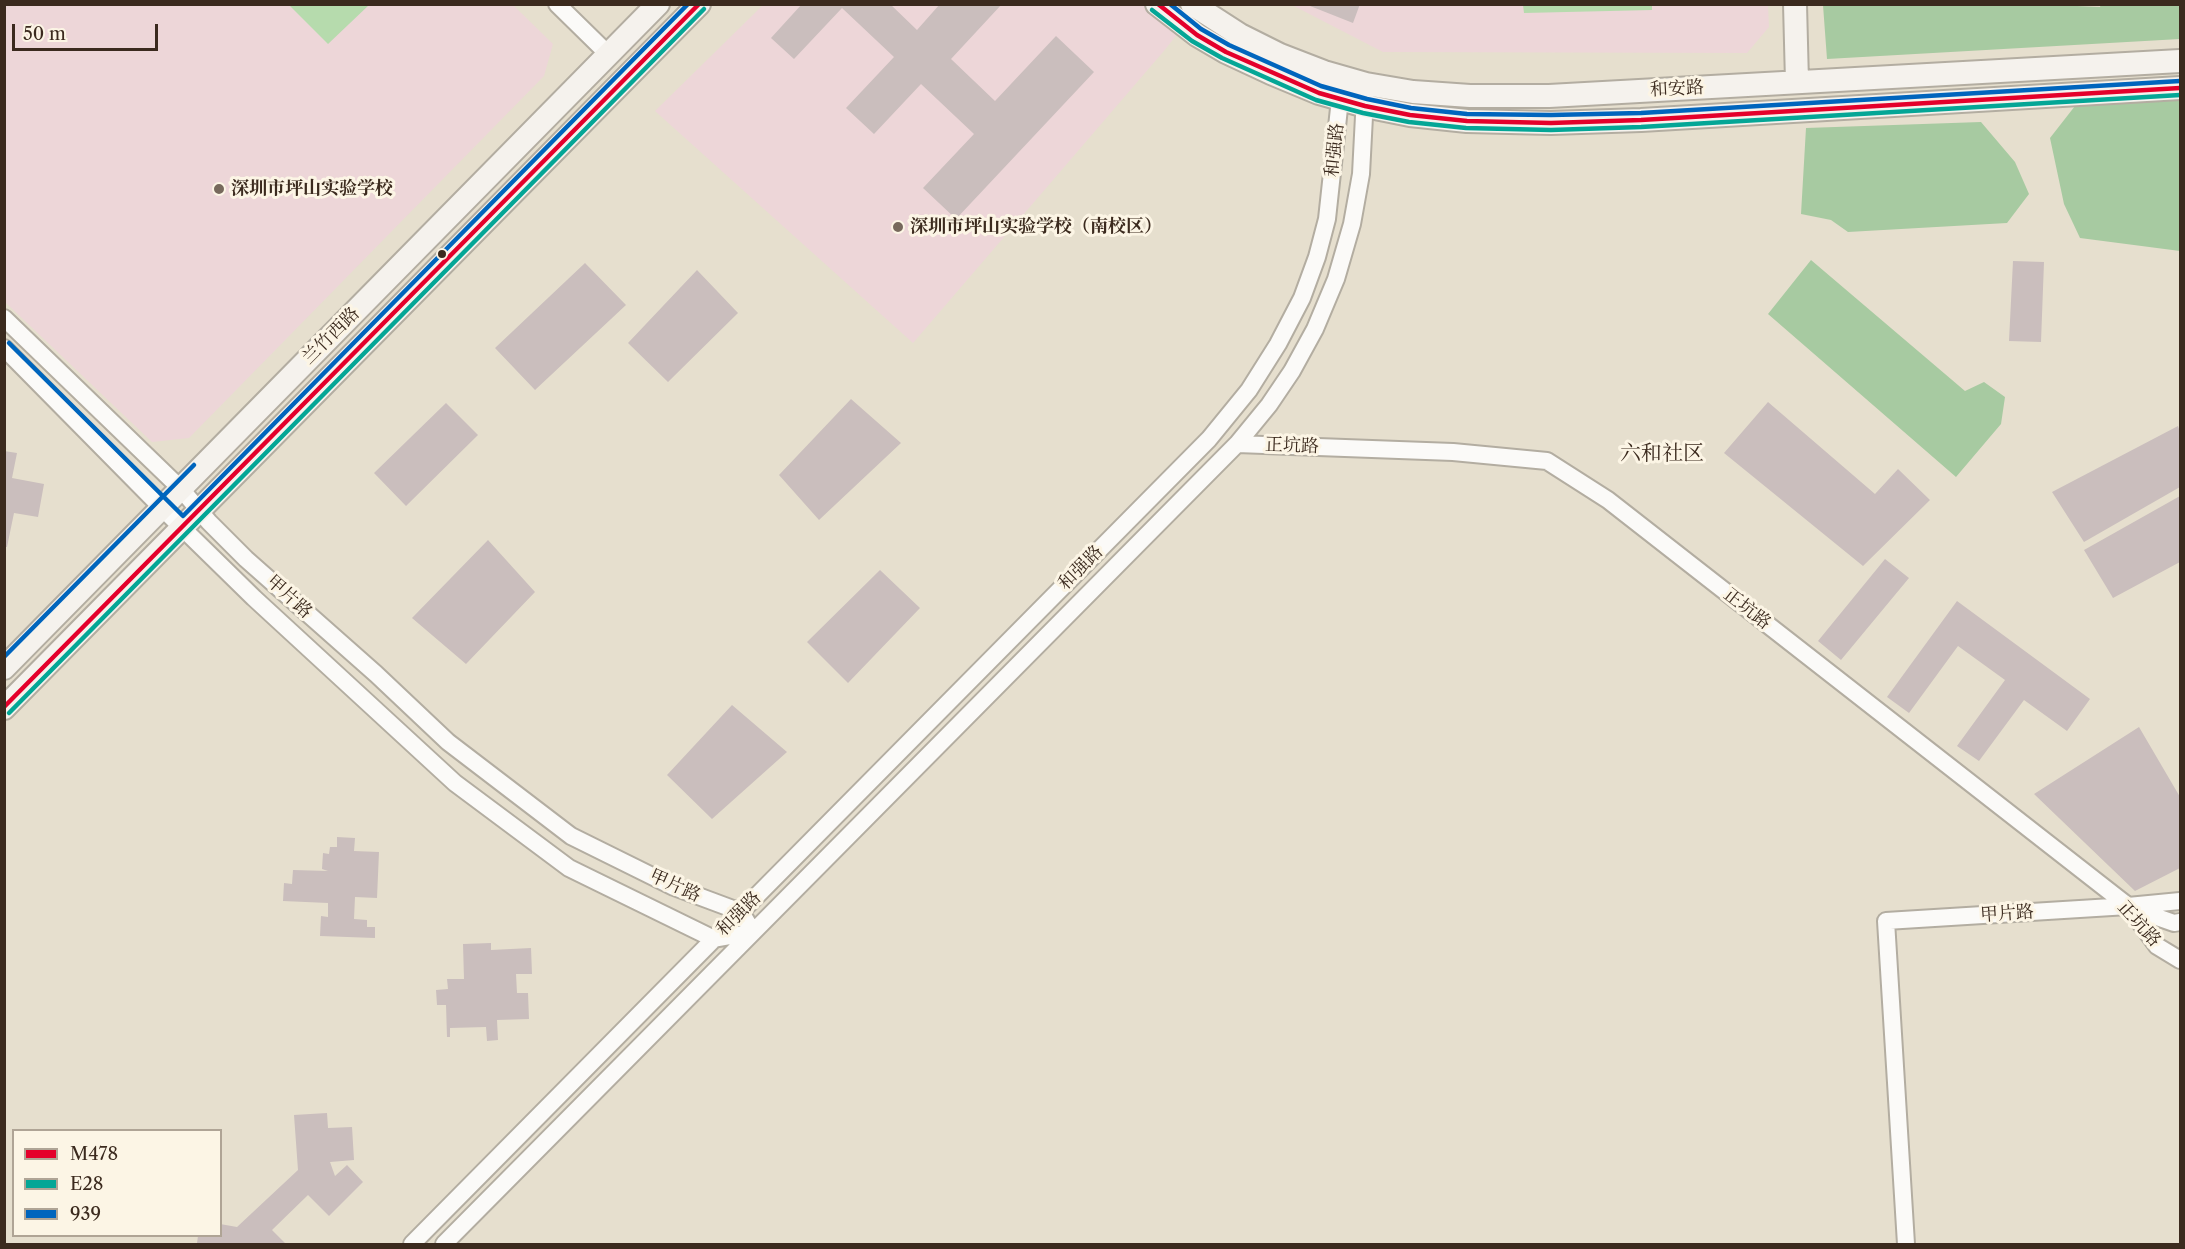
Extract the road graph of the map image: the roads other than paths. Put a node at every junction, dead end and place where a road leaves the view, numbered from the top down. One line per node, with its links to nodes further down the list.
1 (557, 4): 7 (street)
2 (658, 4): 7 (street, 兰竹西路)
3 (699, 4): 20 (street, 兰竹西路)
4 (1157, 4): 13 (street, 和安路)
5 (1192, 4): 12 (street, 和安路)
6 (1795, 4): 9 (street)
7 (609, 55): 18 (street, 兰竹西路)
8 (2181, 61): 9 (street, 和安路)
9 (1797, 82): 11 (street, 和安路)
10 (2181, 88): 14 (street, 和安路)
11 (1436, 93): 12 (street, 和安路); 14 (street)
12 (1366, 95): 13 (street, 和安路); 14 (street, 和安路); 17 (street, 和强路)
13 (1340, 99): 26 (street, 和强路)
14 (1434, 117)
15 (4, 318): 18 (street, 甲片路)
16 (4, 348): 19 (street, 甲片路)
17 (1237, 444): 25 (street, 正坑路); 28 (street, 和强路)
18 (180, 489): 19 (street, 兰竹西路); 20 (street, 甲片路)
19 (162, 508): 21 (street, 甲片路); 22 (street, 兰竹西路)
20 (199, 511): 21 (street, 兰竹西路); 26 (street, 甲片路)
21 (183, 527): 23 (street, 兰竹西路); 29 (street, 甲片路)
22 (4, 668)
23 (4, 708)
24 (2181, 901): 25 (street, 甲片路)
25 (2128, 906): 27 (street, 甲片路); 30 (street, 正坑路); 33 (street, 甲片路)
26 (741, 912): 28 (street); 29 (street, 和强路)
27 (2181, 922)
28 (753, 933): 29 (street); 32 (street, 和强路)
29 (714, 939): 31 (street, 和强路)
30 (2181, 960)
31 (412, 1245)
32 (444, 1245)
33 (1906, 1245)

